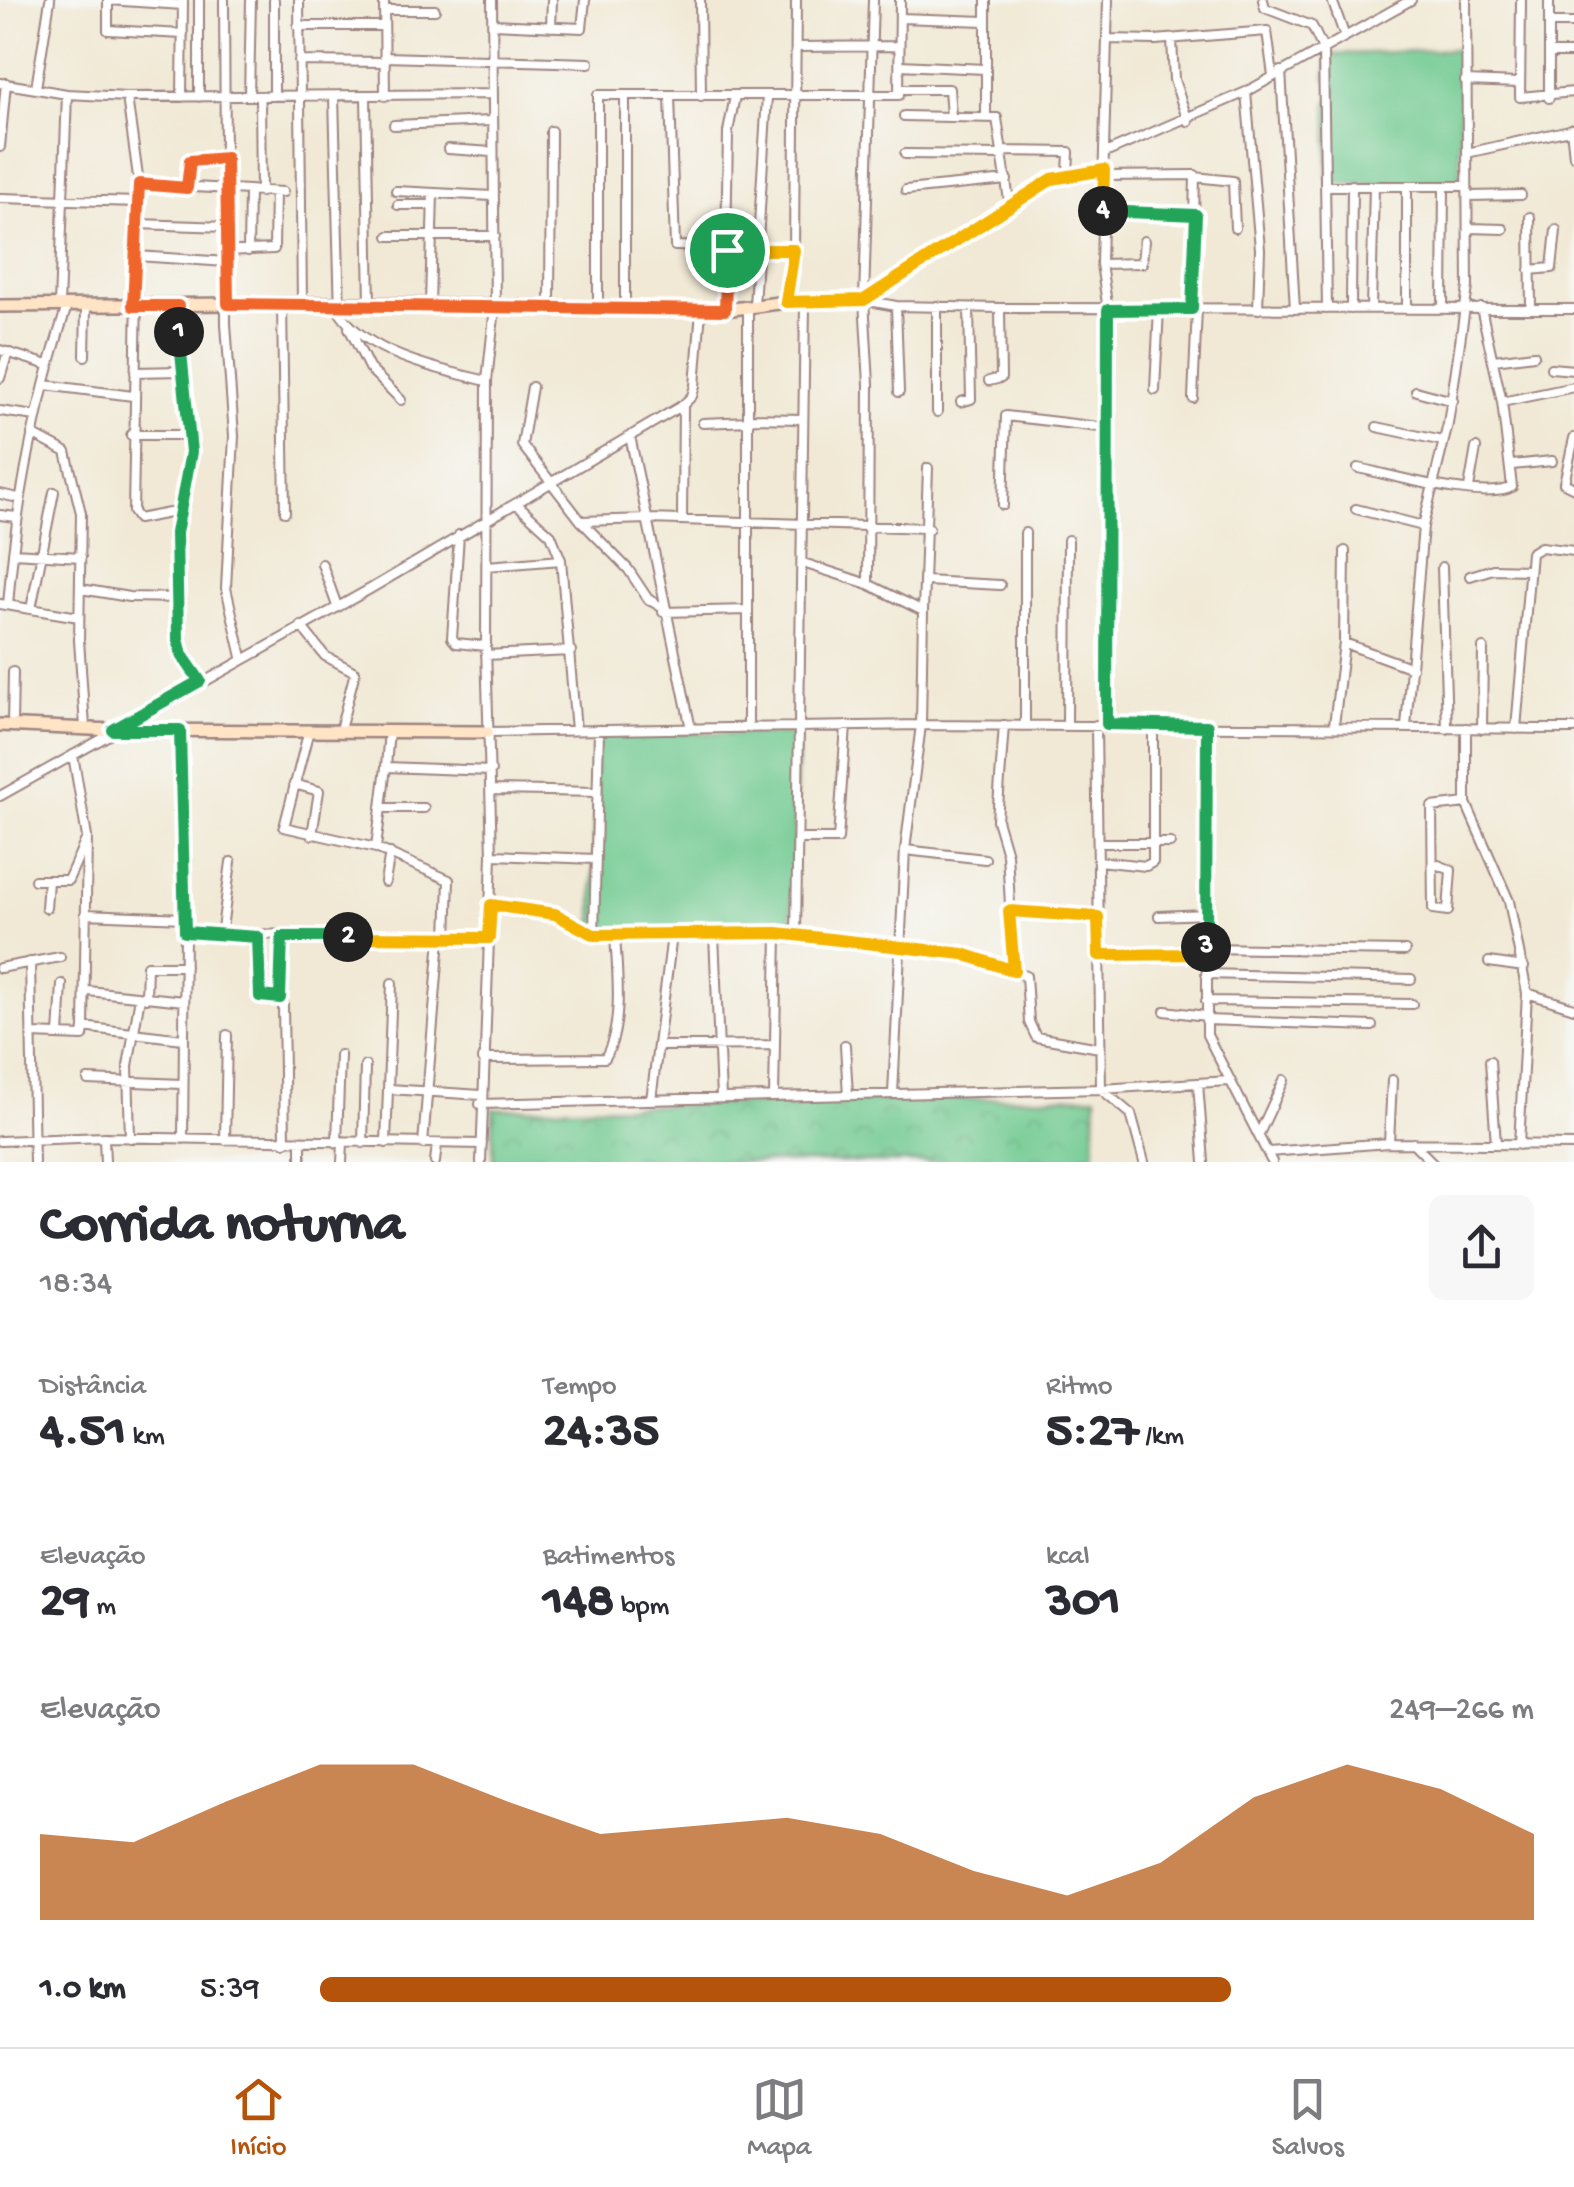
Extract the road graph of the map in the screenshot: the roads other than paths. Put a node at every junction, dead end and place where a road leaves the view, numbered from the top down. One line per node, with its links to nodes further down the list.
1 (50, 0): 55 (street)
2 (108, 0): 24 (street); 35 (street)
3 (199, 0): 73 (street)
4 (224, 0): 74 (street)
5 (252, 0): 61 (street)
6 (274, 0): 63 (street)
7 (299, 0): 32 (street)
8 (492, 0): 31 (street)
9 (552, 0): 34 (street)
10 (585, 0): 34 (street)
11 (700, 0): 66 (street)
12 (796, 0): 41 (street)
13 (873, 0): 39 (street)
14 (889, 0): 15 (street)
15 (900, 0): 27 (street)
16 (986, 0): 28 (street)
17 (1108, 0): 38 (street)
18 (1263, 0): 42 (street)
19 (1332, 0): 36 (street)
20 (1411, 0): 36 (street)
21 (1466, 0): 52 (street)
22 (1520, 0): 54 (street)
23 (1550, 0): 29 (street)
24 (183, 2): 35 (street)
25 (384, 5): 26 (street); 33 (street)
26 (435, 10)
27 (900, 18): 28 (street); 40 (street)
28 (985, 21): 50 (street)
29 (1549, 23): 30 (street); 43 (street)
30 (1574, 23)
31 (492, 24): 34 (street); 47 (street)
32 (298, 26): 33 (street); 46 (street)
33 (384, 26): 45 (street)
34 (551, 27)
35 (183, 34): 72 (street)
36 (1345, 36): 42 (street)
37 (1172, 39): 38 (street); 51 (street); 84 (street)
38 (1108, 40): 94 (street)
39 (870, 44): 40 (street); 41 (street); 70 (street)
40 (899, 46): 49 (street)
41 (798, 47): 69 (street)
42 (1323, 49): 51 (street); 103 (street)
43 (1549, 53): 44 (street); 78 (street)
44 (1574, 53)
45 (385, 59): 46 (street); 47 (street); 64 (street)
46 (299, 60): 75 (street)
47 (492, 63): 48 (street); 60 (street)
48 (589, 64)
49 (900, 65): 50 (street); 56 (street)
50 (986, 69): 82 (street)
51 (1277, 74): 57 (street); 176 (street)
52 (1465, 81): 54 (street); 92 (street)
53 (3, 83): 55 (street); 88 (street)
54 (1520, 84): 78 (street)
55 (36, 88): 59 (street)
56 (901, 89): 70 (street); 81 (street)
57 (1246, 92): 84 (street); 175 (street)
58 (1574, 92): 78 (street)
59 (67, 94): 71 (street); 118 (street)
60 (492, 94): 64 (street); 83 (street)
61 (249, 96): 62 (street); 74 (street)
62 (260, 96): 63 (street); 112 (street)
63 (274, 96): 75 (street)
64 (384, 96): 77 (street)
65 (670, 96): 66 (street); 136 (street); 164 (street)
66 (700, 96): 67 (street)
67 (735, 96): 68 (street); 136 (street)
68 (767, 96): 69 (street); 140 (street)
69 (798, 96): 70 (street); 137 (street)
70 (873, 96): 145 (street)
71 (127, 97): 72 (street); 101 (street)
72 (182, 97): 73 (street)
73 (199, 97): 74 (street)
74 (226, 97): 96 (street)
75 (299, 97): 76 (street); 150 (street)
76 (334, 97): 77 (street); 147 (street)
77 (366, 97): 151 (street)
78 (1549, 98)
79 (624, 101): 166 (street)
80 (904, 116): 81 (street)
81 (951, 116): 82 (street)
82 (986, 116): 91 (street)
83 (491, 121): 85 (street); 90 (street)
84 (1188, 121): 94 (street)
85 (394, 125)
86 (1573, 129): 92 (street); 95 (street)
87 (551, 132): 163 (street)
88 (0, 147)
89 (448, 150): 90 (street)
90 (492, 152): 116 (street)
91 (1002, 153): 93 (street); 98 (street); 100 (street)
92 (1467, 153): 109 (street)
93 (905, 154)
94 (1105, 154): 97 (street)
95 (1574, 156)
96 (226, 158): 107 (street); 110 (street)
97 (1104, 173): 98 (street); 99 (street); 123 (street)
98 (1068, 175): 122 (street)
99 (1196, 177): 124 (street); 128 (street)
100 (1007, 180): 108 (street); 122 (street)
101 (139, 184): 107 (street); 119 (street)
102 (1352, 185): 103 (street); 104 (street); 178 (street)
103 (1326, 186): 177 (street)
104 (1374, 186): 105 (street); 170 (street)
105 (1407, 186): 106 (street); 165 (street)
106 (1444, 187): 109 (street); 161 (street)
107 (187, 188): 110 (street)
108 (906, 190)
109 (1467, 191): 115 (street); 129 (street)
110 (227, 192): 111 (street); 127 (street)
111 (249, 192): 112 (street); 139 (street)
112 (261, 192): 139 (street)
113 (396, 192): 114 (street)
114 (433, 193): 116 (street); 121 (street)
115 (1520, 195)
116 (493, 196): 134 (street)
117 (0, 198): 118 (street)
118 (62, 200): 119 (street); 155 (street)
119 (138, 202): 126 (street)
120 (398, 205): 121 (street)
121 (432, 206): 133 (street)
122 (1010, 208): 145 (street)
123 (1103, 215): 124 (street); 143 (street)
124 (1196, 215): 174 (street)
125 (1530, 217): 144 (street)
126 (137, 224): 127 (street); 141 (street)
127 (227, 227): 138 (street)
128 (1235, 228)
129 (1469, 228): 130 (street); 171 (street)
130 (1502, 229)
131 (1556, 230): 144 (street)
132 (389, 236): 133 (street)
133 (432, 236): 134 (street); 153 (street)
134 (494, 236): 158 (street)
135 (1144, 241): 143 (street)
136 (727, 250): 140 (street); 181 (street)
137 (794, 250): 140 (street); 146 (street)
138 (226, 251): 139 (street); 142 (street)
139 (248, 251)
140 (758, 251): 173 (street)
141 (137, 256): 142 (street); 156 (street)
142 (227, 262): 148 (street)
143 (1101, 264): 182 (street)
144 (1530, 270): 183 (street)
145 (864, 300): 152 (street); 159 (street); 249 (street)
146 (786, 302): 152 (street); 173 (street)
147 (339, 303): 150 (street); 151 (street); 184 (street)
148 (228, 304): 149 (street); 157 (street); 286 (street)
149 (282, 304): 150 (street); 240 (street)
150 (302, 304)
151 (370, 304): 153 (street)
152 (804, 304): 213 (street)
153 (430, 305): 158 (street)
154 (0, 306): 155 (street)
155 (63, 306): 162 (street); 189 (street)
156 (133, 306): 157 (street); 162 (street); 193 (street)
157 (178, 306): 192 (street)
158 (494, 306): 163 (street); 195 (street)
159 (896, 306): 160 (street); 202 (street)
160 (937, 306): 167 (street); 211 (street)
161 (1442, 306): 165 (street); 171 (street)
162 (86, 307): 187 (street)
163 (550, 307): 164 (street)
164 (598, 307): 166 (street)
165 (1407, 307): 170 (street)
166 (625, 308): 180 (street)
167 (968, 308): 168 (street); 206 (street)
168 (1000, 308): 182 (street); 196 (street)
169 (1159, 308): 174 (street); 182 (street); 200 (street)
170 (1372, 308): 178 (street)
171 (1466, 308): 172 (street); 207 (street)
172 (1481, 308): 183 (street); 188 (street)
173 (751, 309): 181 (street); 214 (street)
174 (1195, 309): 175 (street); 204 (street)
175 (1258, 309): 176 (street)
176 (1294, 309): 177 (street)
177 (1328, 309): 178 (street)
178 (1352, 309)
179 (1574, 309): 183 (street)
180 (701, 310): 181 (street); 209 (street)
181 (725, 310)
182 (1108, 310): 217 (street)
183 (1530, 310)
184 (347, 323): 195 (street); 205 (street)
185 (4, 351): 189 (street); 194 (street)
186 (1534, 355): 188 (street)
187 (86, 356)
188 (1494, 360): 208 (street)
189 (48, 365): 197 (street)
190 (1552, 368): 191 (street)
191 (1574, 370)
192 (182, 371): 193 (street); 220 (street)
193 (135, 372): 203 (street)
194 (0, 378)
195 (487, 381): 243 (street)
196 (990, 381)
197 (45, 385): 203 (street); 212 (street)
198 (532, 386): 229 (street)
199 (1574, 387): 208 (street)
200 (1155, 390)
201 (1416, 391): 207 (street)
202 (900, 392)
203 (134, 396): 219 (street)
204 (1193, 398)
205 (402, 400)
206 (961, 402)
207 (1453, 402): 223 (street)
208 (1502, 402): 226 (street)
209 (683, 405): 221 (street); 245 (street)
210 (0, 411): 212 (street)
211 (937, 412)
212 (36, 416): 218 (street)
213 (802, 419): 214 (street); 248 (street)
214 (750, 420): 215 (street); 247 (street)
215 (703, 423)
216 (1377, 427): 223 (street)
217 (1108, 428): 237 (street); 290 (street)
218 (32, 434): 235 (street); 259 (street)
219 (131, 435): 220 (street); 239 (street)
220 (190, 435): 239 (street)
221 (630, 436): 229 (street); 244 (street)
222 (1574, 438): 232 (street)
223 (1444, 441): 230 (street)
224 (1476, 448): 231 (street)
225 (1552, 461): 226 (street)
226 (1512, 466): 231 (street)
227 (928, 468): 251 (street)
228 (1358, 468): 230 (street)
229 (552, 481): 236 (street); 246 (street)
230 (1434, 484): 231 (street); 250 (street)
231 (1469, 488)
232 (1574, 488)
233 (54, 492): 258 (street)
234 (0, 494): 235 (street)
235 (18, 498): 242 (street)
236 (517, 504): 243 (street); 260 (street)
237 (1003, 505)
238 (1356, 508): 250 (street)
239 (180, 512): 273 (street)
240 (285, 512)
241 (0, 516): 242 (street)
242 (16, 517): 257 (street)
243 (486, 518): 253 (street); 263 (street)
244 (649, 518): 245 (street); 246 (street); 277 (street)
245 (682, 520): 247 (street)
246 (582, 521): 277 (street)
247 (747, 521): 248 (street); 278 (street)
248 (803, 525): 249 (street); 261 (street)
249 (867, 526): 251 (street); 270 (street)
250 (1423, 526): 287 (street)
251 (929, 528): 269 (street)
252 (1025, 533): 295 (street)
253 (459, 535): 275 (street); 284 (street)
254 (1068, 540): 296 (street)
255 (1344, 551): 282 (street)
256 (1574, 551): 267 (street)
257 (13, 553): 258 (street); 266 (street)
258 (43, 556): 259 (street); 276 (street)
259 (81, 557): 272 (street)
260 (561, 560): 263 (street); 285 (street)
261 (803, 563): 270 (street); 299 (street)
262 (322, 564): 275 (street)
263 (487, 566): 284 (street)
264 (1442, 566): 305 (street)
265 (0, 568): 266 (street)
266 (10, 569): 274 (street)
267 (1528, 570): 268 (street); 309 (street)
268 (1470, 576)
269 (924, 581): 271 (street); 279 (street)
270 (868, 584): 279 (street)
271 (1000, 585)
272 (82, 589): 273 (street); 280 (street)
273 (178, 598): 289 (street)
274 (4, 605): 276 (street)
275 (337, 606): 281 (street)
276 (30, 609): 280 (street)
277 (663, 610): 278 (street); 307 (street)
278 (748, 610): 304 (street)
279 (923, 611): 293 (street)
280 (79, 617): 302 (street)
281 (301, 626): 286 (street); 314 (street)
282 (1344, 643): 287 (street); 298 (street)
283 (1482, 648): 308 (street)
284 (486, 651): 285 (street); 318 (street)
285 (572, 651): 316 (street)
286 (242, 657): 289 (street)
287 (1412, 668): 303 (street)
288 (13, 672): 292 (street)
289 (200, 681): 311 (street)
290 (1107, 724): 291 (street); 297 (street)
291 (1153, 724): 301 (street); 333 (street)
292 (6, 725): 302 (street)
293 (921, 725): 294 (street); 300 (street); 336 (street)
294 (1004, 725): 295 (street); 349 (street)
295 (1025, 725): 296 (street)
296 (1067, 725): 297 (street)
297 (1096, 725): 332 (street)
298 (1334, 725): 301 (street); 303 (street)
299 (801, 726): 300 (street); 304 (street); 331 (street)
300 (846, 726): 331 (street)
301 (1207, 726): 351 (street)
302 (85, 727): 311 (street)
303 (1406, 727): 305 (street)
304 (748, 728): 307 (street)
305 (1447, 728): 306 (street)
306 (1466, 728): 308 (street); 326 (street)
307 (691, 729): 317 (street)
308 (1482, 729): 309 (street)
309 (1516, 729): 310 (street)
310 (1574, 729)
311 (113, 730): 312 (street); 319 (street)
312 (180, 730): 313 (street); 354 (street)
313 (309, 730): 314 (street); 322 (street)
314 (340, 730): 315 (street)
315 (390, 730): 318 (street); 320 (street)
316 (576, 730): 317 (street); 318 (street)
317 (598, 730): 324 (street)
318 (487, 732): 321 (street)
319 (73, 755): 325 (street); 330 (street)
320 (386, 767): 321 (street); 327 (street)
321 (491, 770): 323 (street)
322 (294, 784): 329 (street); 329 (street)
323 (492, 790): 324 (street); 338 (street)
324 (597, 792): 340 (street)
325 (0, 796)
326 (1466, 803): 343 (street); 375 (street)
327 (381, 808): 328 (street); 335 (street)
328 (424, 808)
329 (312, 836): 335 (street)
330 (87, 837): 345 (street); 350 (street)
331 (800, 838): 361 (street)
332 (1098, 842): 333 (street); 341 (street)
333 (1154, 842): 334 (street); 341 (street)
334 (1170, 843)
335 (376, 848): 337 (street)
336 (905, 850): 339 (street); 367 (street)
337 (390, 853): 346 (street); 365 (street)
338 (492, 855): 340 (street); 347 (street)
339 (984, 858)
340 (596, 859): 359 (street)
341 (1098, 860): 353 (street)
342 (231, 862): 362 (street)
343 (1434, 864): 343 (street)
344 (35, 880): 345 (street)
345 (48, 881): 348 (street)
346 (385, 882)
347 (491, 905): 359 (street); 366 (street)
348 (46, 908)
349 (1009, 911): 353 (street); 377 (street)
350 (85, 914): 354 (street); 382 (street)
351 (1206, 914): 352 (street); 369 (street)
352 (1159, 916)
353 (1098, 917): 370 (street)
354 (184, 918): 355 (street)
355 (185, 932): 362 (street); 374 (street)
356 (777, 933): 358 (street); 361 (street); 399 (street)
357 (672, 934): 358 (street); 360 (street); 400 (street)
358 (714, 934): 401 (street)
359 (594, 935): 360 (street)
360 (615, 935): 405 (street)
361 (796, 935): 367 (street)
362 (221, 936): 363 (street)
363 (258, 937): 364 (street); 385 (street)
364 (282, 937): 365 (street); 385 (street)
365 (443, 938): 366 (street); 417 (street)
366 (489, 938): 405 (street)
367 (900, 944): 377 (street); 418 (street)
368 (1405, 950): 369 (street)
369 (1206, 951): 370 (street); 378 (street)
370 (1099, 955): 403 (street)
371 (60, 957): 372 (street)
372 (30, 962): 376 (street); 394 (street)
373 (1489, 962): 375 (street)
374 (185, 966): 384 (street); 386 (street)
375 (1524, 967): 383 (street)
376 (0, 968)
377 (1014, 971): 403 (street)
378 (1206, 974): 379 (street); 387 (street)
379 (1412, 980)
380 (392, 983): 415 (street)
381 (62, 984): 396 (street)
382 (88, 991): 384 (street); 393 (street)
383 (1527, 993): 389 (street); 442 (street)
384 (143, 998): 386 (street); 395 (street)
385 (280, 998): 431 (street)
386 (184, 1001): 398 (street)
387 (1206, 1001): 388 (street); 391 (street)
388 (1412, 1004)
389 (1574, 1008)
390 (1165, 1011): 391 (street)
391 (1206, 1018): 392 (street); 411 (street)
392 (1372, 1026)
393 (84, 1028): 395 (street); 396 (street)
394 (32, 1034): 396 (street); 430 (street)
395 (136, 1034): 398 (street); 412 (street)
396 (59, 1036)
397 (227, 1036): 428 (street)
398 (183, 1039): 414 (street)
399 (773, 1045): 401 (street); 420 (street)
400 (658, 1046): 401 (street); 423 (street)
401 (719, 1046): 421 (street)
402 (845, 1046): 419 (street)
403 (1100, 1048): 416 (street)
404 (340, 1054): 433 (street)
405 (482, 1059): 422 (street)
406 (1490, 1061): 441 (street)
407 (365, 1066): 434 (street)
408 (88, 1080): 412 (street)
409 (1284, 1080): 424 (street)
410 (1392, 1080): 436 (street)
411 (1230, 1081): 413 (street); 424 (street)
412 (129, 1082): 414 (street); 426 (street)
413 (1198, 1083): 416 (street); 452 (street)
414 (182, 1084): 427 (street)
415 (389, 1089): 417 (street); 435 (street)
416 (1101, 1090): 418 (street); 451 (street)
417 (427, 1093): 422 (street); 437 (street)
418 (893, 1094): 419 (street)
419 (848, 1095): 420 (street)
420 (774, 1097): 421 (street)
421 (721, 1098): 423 (street)
422 (481, 1100): 423 (street); 439 (street)
423 (651, 1100)
424 (1259, 1134): 444 (street)
425 (104, 1137): 426 (street); 430 (street); 446 (street)
426 (130, 1138): 427 (street)
427 (183, 1139): 428 (street)
428 (225, 1140): 431 (street)
429 (0, 1141): 430 (street)
430 (34, 1141): 445 (street)
431 (285, 1142): 432 (street)
432 (302, 1143): 433 (street); 447 (street)
433 (340, 1143): 434 (street); 448 (street)
434 (363, 1143): 435 (street)
435 (386, 1143): 437 (street)
436 (1389, 1143): 440 (street); 444 (street)
437 (423, 1144): 438 (street)
438 (437, 1144): 439 (street); 449 (street)
439 (482, 1144): 450 (street)
440 (1413, 1144): 441 (street); 454 (street)
441 (1496, 1144): 442 (street)
442 (1519, 1145): 443 (street)
443 (1574, 1145)
444 (1268, 1152): 453 (street)
445 (34, 1162)
446 (104, 1162)
447 (301, 1162)
448 (342, 1162)
449 (436, 1162)
450 (482, 1162)
451 (1144, 1162)
452 (1204, 1162)
453 (1272, 1162)
454 (1432, 1162)

